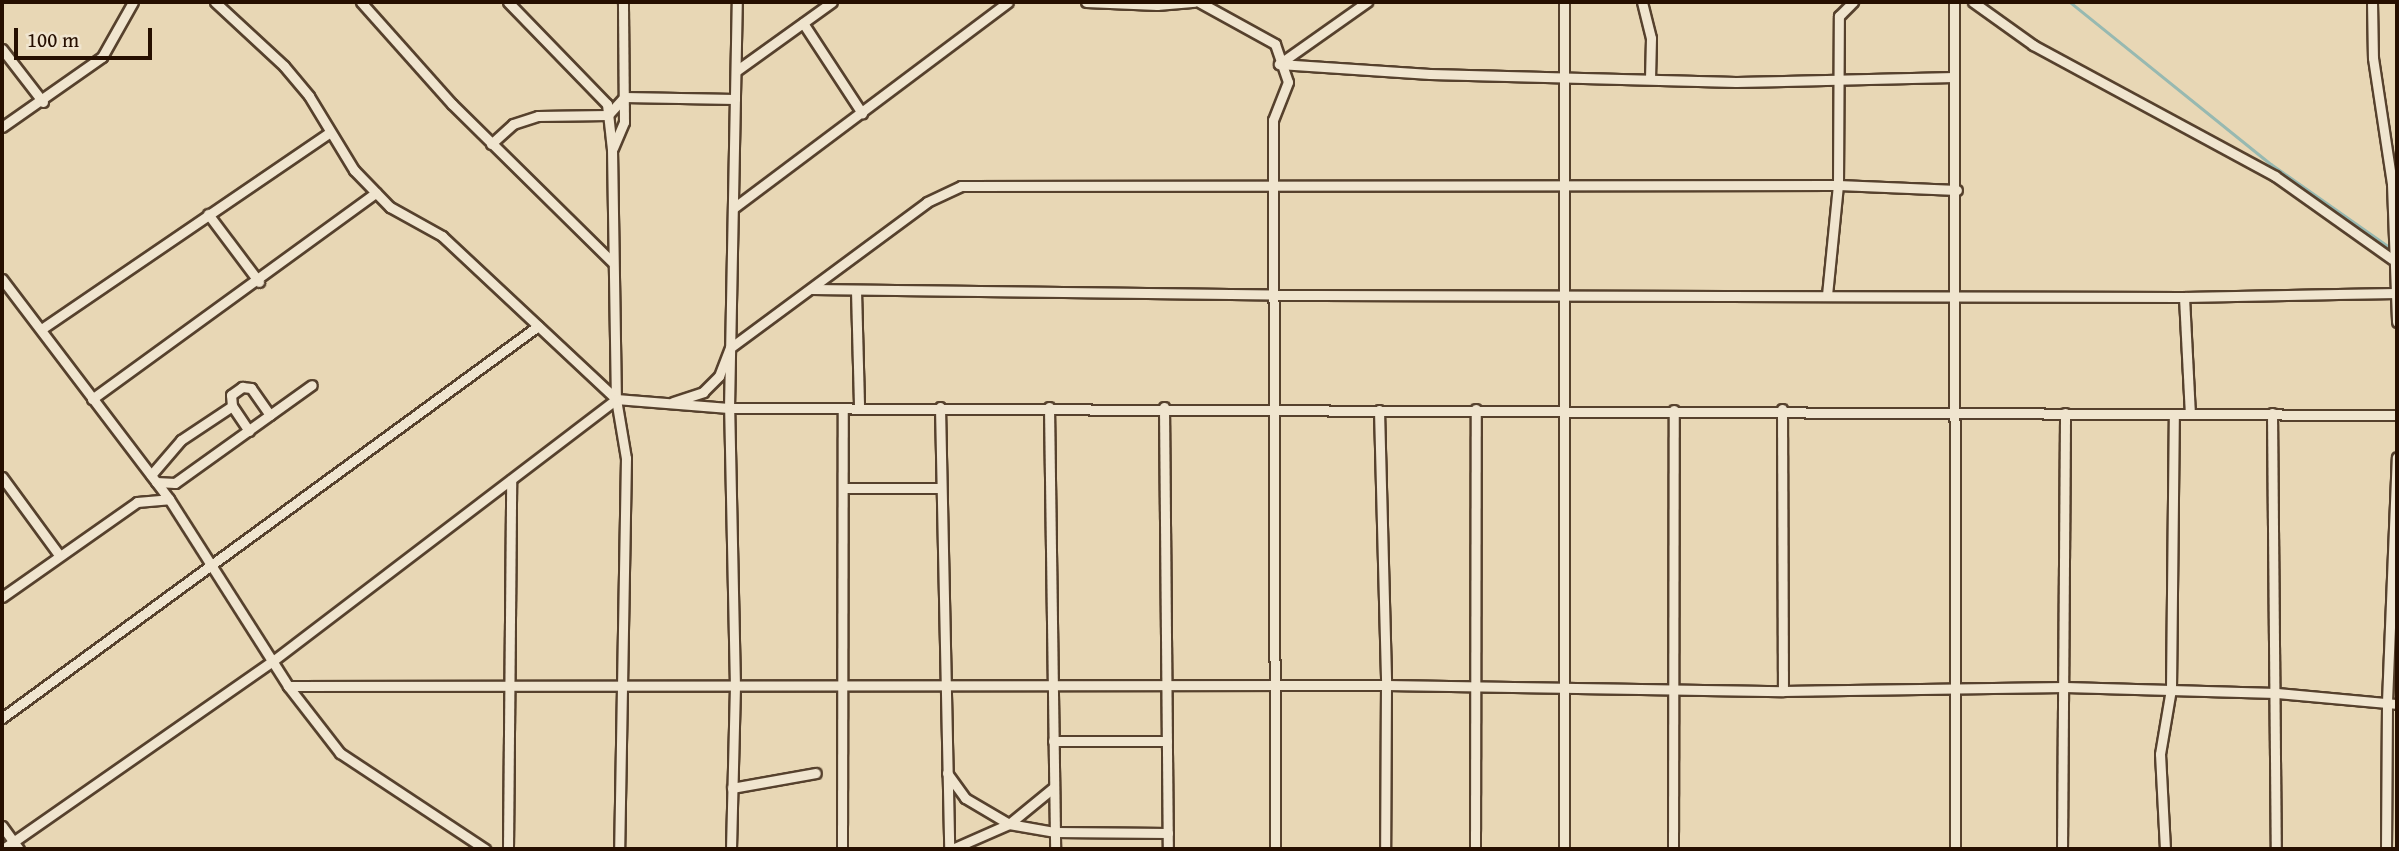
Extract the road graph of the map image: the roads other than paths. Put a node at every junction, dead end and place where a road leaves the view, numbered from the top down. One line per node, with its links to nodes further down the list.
1 (120, 2): 19 (street)
2 (133, 2): 19 (street)
3 (215, 2): 34 (street)
4 (361, 2): 35 (street)
5 (508, 2): 32 (street)
6 (623, 2): 28 (street)
7 (737, 2): 23 (street)
8 (832, 2): 20 (street)
9 (1008, 2): 31 (street)
10 (1086, 2): 11 (street)
11 (1197, 2): 22 (street)
12 (1367, 2): 22 (street)
13 (1564, 2): 25 (street)
14 (1642, 2): 26 (street)
15 (1853, 2): 27 (street)
16 (1954, 2): 24 (street)
17 (1973, 2): 45 (street)
18 (2372, 2): 37 (street)
19 (126, 11): 30 (street)
20 (803, 23): 23 (street); 31 (street)
21 (2, 50): 30 (street)
22 (1279, 64): 25 (street); 40 (street)
23 (736, 71): 29 (street)
24 (1954, 77): 27 (street); 41 (street)
25 (1563, 78): 26 (street); 39 (street)
26 (1650, 79): 27 (street)
27 (1838, 80): 38 (street)
28 (624, 97): 29 (street); 32 (street); 36 (street)
29 (735, 99): 43 (street)
30 (43, 102): 33 (street)
31 (862, 113): 43 (street)
32 (608, 115): 35 (street); 36 (street)
33 (2, 127)
34 (329, 133): 42 (street); 44 (street)
35 (491, 144): 46 (street)
36 (612, 149): 46 (street)
37 (2395, 184): 45 (street)
38 (1838, 185): 39 (street); 41 (street); 54 (street)
39 (1565, 186): 40 (street); 52 (street)
40 (1274, 189): 49 (street); 53 (street)
41 (1957, 190): 55 (street)
42 (376, 193): 48 (street); 58 (street)
43 (735, 207): 60 (street)
44 (208, 214): 48 (street); 59 (street)
45 (2392, 259): 51 (street)
46 (612, 262): 63 (street)
47 (2, 279): 59 (street)
48 (259, 282): 62 (street)
49 (811, 289): 50 (street); 60 (street)
50 (856, 290): 53 (street); 69 (street)
51 (2397, 293): 56 (street); 57 (street)
52 (1567, 294): 53 (street); 54 (street); 73 (street)
53 (1272, 295): 75 (street)
54 (1827, 295): 55 (street)
55 (1955, 296): 56 (street); 78 (street)
56 (2184, 297): 82 (street)
57 (2397, 322)
58 (538, 326): 63 (street); 94 (street)
59 (43, 328): 62 (street)
60 (730, 348): 64 (street); 67 (street)
61 (312, 386): 83 (street)
62 (92, 399): 88 (street)
63 (616, 399): 64 (street); 89 (street); 98 (street)
64 (670, 403): 67 (street)
65 (232, 406): 83 (street); 85 (street); 88 (street)
66 (1164, 407): 71 (street); 75 (street); 99 (street)
67 (729, 408): 68 (street); 105 (street)
68 (843, 408): 69 (street); 90 (street)
69 (859, 408): 70 (street)
70 (940, 408): 71 (street); 91 (street)
71 (1049, 408): 104 (street)
72 (1476, 409): 73 (street); 76 (street); 108 (street)
73 (1565, 409): 77 (street); 112 (street)
74 (1782, 409): 77 (street); 78 (street); 113 (street)
75 (1274, 410): 76 (street); 100 (street)
76 (1379, 410): 101 (street)
77 (1674, 410): 110 (street)
78 (1958, 412): 79 (street); 109 (street)
79 (2065, 413): 81 (street); 107 (street)
80 (2272, 413): 82 (street); 84 (street); 114 (street)
81 (2174, 414): 82 (street); 111 (street)
82 (2190, 414)
83 (270, 415): 85 (street)
84 (2397, 415)
85 (249, 430): 88 (street)
86 (2397, 457): 115 (street)
87 (2, 477): 93 (street)
88 (153, 478): 92 (street)
89 (511, 480): 96 (street); 97 (street)
90 (843, 488): 91 (street); 106 (street)
91 (941, 488): 103 (street)
92 (169, 499): 93 (street); 94 (street)
93 (59, 555): 95 (street)
94 (212, 563): 96 (street); 117 (street)
95 (2, 597)
96 (274, 660): 102 (street); 128 (street)
97 (508, 684): 98 (street); 102 (street); 131 (street)
98 (625, 685): 105 (street); 132 (street)
99 (1167, 685): 100 (street); 104 (street); 119 (street)
100 (1276, 685): 101 (street); 138 (street)
101 (1386, 685): 108 (street); 139 (street)
102 (288, 686): 130 (street)
103 (944, 686): 104 (street); 106 (street); 120 (street)
104 (1053, 686): 118 (street)
105 (735, 687): 106 (street); 123 (street)
106 (841, 687): 134 (street)
107 (2065, 687): 109 (street); 111 (street); 144 (street)
108 (1474, 688): 112 (street); 140 (street)
109 (1955, 688): 113 (street); 143 (street)
110 (1671, 689): 112 (street); 113 (street); 142 (street)
111 (2171, 689): 114 (street); 145 (street)
112 (1562, 690): 141 (street)
113 (1783, 691)
114 (2276, 694): 115 (street); 146 (street)
115 (2387, 702): 116 (street); 147 (street)
116 (2397, 704)
117 (2, 718)
118 (1054, 741): 119 (street); 122 (street)
119 (1167, 741): 127 (street)
120 (947, 772): 124 (street); 135 (street)
121 (816, 774): 123 (street)
122 (1054, 787): 124 (street); 126 (street)
123 (732, 788): 133 (street)
124 (1009, 824): 126 (street); 135 (street)
125 (2, 826): 128 (street)
126 (1055, 832): 127 (street); 136 (street)
127 (1168, 833): 137 (street)
128 (17, 845): 129 (street)
129 (3, 849)
130 (485, 849)
131 (508, 849)
132 (619, 849)
133 (732, 849)
134 (842, 849)
135 (951, 849)
136 (1055, 849)
137 (1168, 849)
138 (1275, 849)
139 (1385, 849)
140 (1475, 849)
141 (1564, 849)
142 (1673, 849)
143 (1955, 849)
144 (2062, 849)
145 (2165, 849)
146 (2276, 849)
147 (2386, 849)

